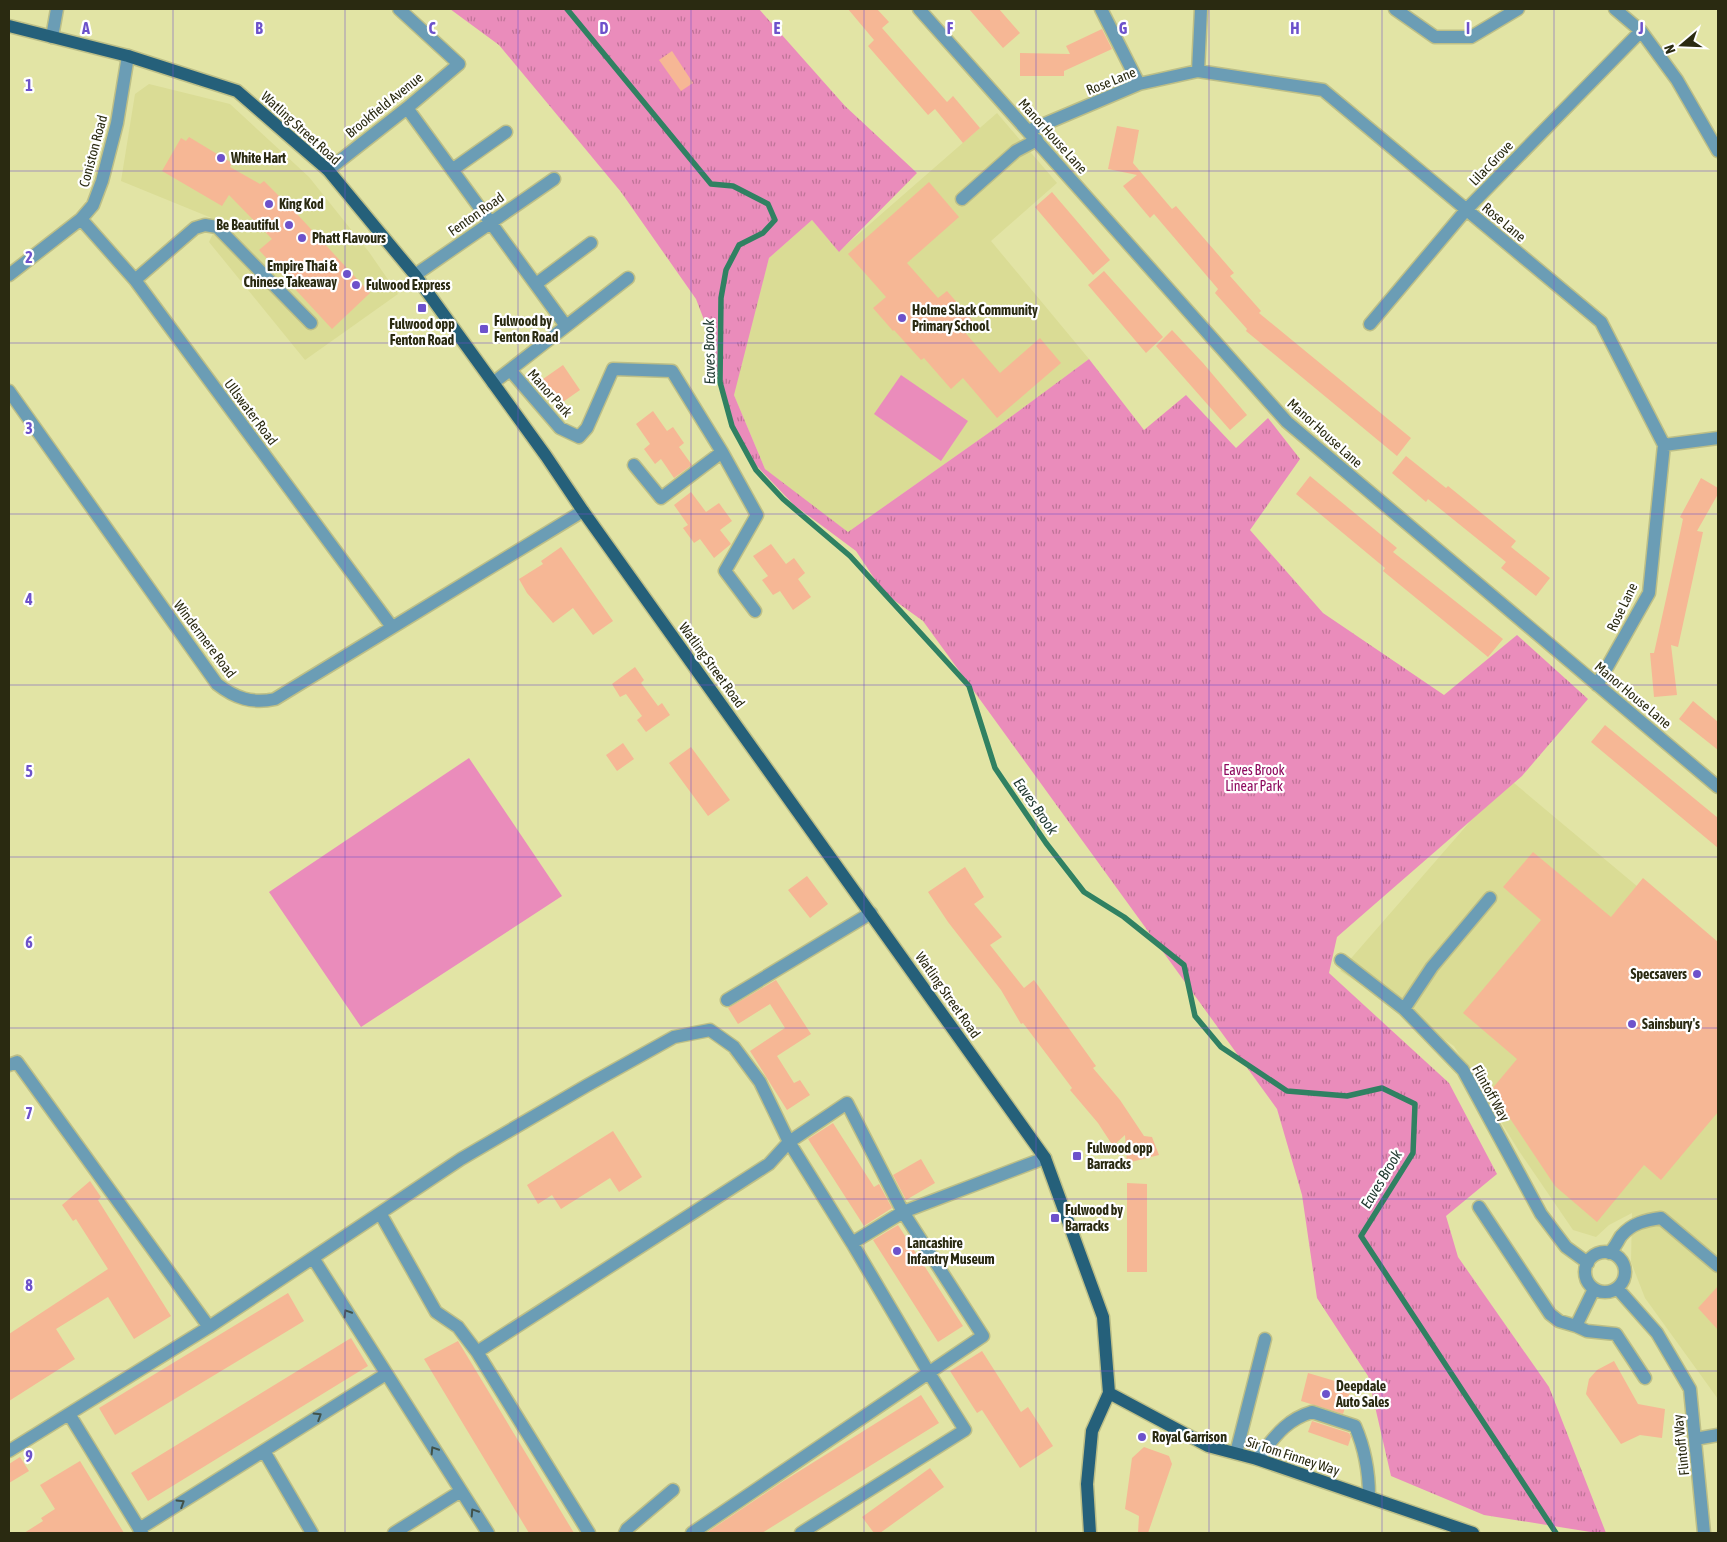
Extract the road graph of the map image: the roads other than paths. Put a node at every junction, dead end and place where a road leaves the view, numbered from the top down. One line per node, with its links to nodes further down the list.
1 (57, 9): 11 (street)
2 (399, 9): 15 (street, Brookfield Avenue)
3 (919, 9): 17 (street, Manor House Lane)
4 (1101, 9): 14 (street)
5 (1201, 9): 13 (street)
6 (1395, 9): 7 (street)
7 (1518, 9)
8 (1615, 9): 10 (street)
9 (9, 26): 11 (main road, Watling Street Road)
10 (1641, 31): 18 (street); 23 (street, Lilac Grove)
11 (52, 38): 12 (main road, Watling Street Road)
12 (128, 56): 19 (main road, Watling Street Road); 24 (street, Coniston Road)
13 (1198, 71): 14 (street, Rose Lane); 23 (street, Rose Lane)
14 (1139, 84): 17 (street, Rose Lane)
15 (407, 108): 19 (street, Brookfield Avenue); 20 (street)
16 (506, 132): 20 (street)
17 (1033, 136): 22 (street, Rose Lane); 45 (street, Manor House Lane)
18 (1718, 151)
19 (328, 170): 28 (main road, Watling Street Road)
20 (452, 170): 25 (street)
21 (554, 179): 25 (street, Fenton Road)
22 (962, 199)
23 (1466, 210): 33 (street, Lilac Grove); 39 (street, Rose Lane)
24 (81, 219): 27 (street, Coniston Road); 30 (street, Ullswater Road)
25 (490, 222): 28 (street, Fenton Road); 31 (street)
26 (591, 243): 31 (street)
27 (9, 275)
28 (415, 275): 36 (main road, Watling Street Road)
29 (628, 278): 34 (street)
30 (135, 280): 32 (street); 44 (street, Ullswater Road)
31 (536, 284): 34 (street)
32 (311, 323)
33 (1370, 324)
34 (566, 326): 35 (street)
35 (510, 370): 36 (street); 40 (street, Manor Park)
36 (493, 383): 42 (main road, Watling Street Road)
37 (9, 391): 44 (street, Windermere Road)
38 (1718, 438): 39 (street)
39 (1664, 445): 45 (street, Rose Lane)
40 (722, 452): 41 (street); 43 (street, Manor Park)
41 (634, 465)
42 (583, 511): 44 (street, Windermere Road); 48 (main road, Watling Street Road)
43 (755, 611)
44 (392, 627)
45 (1597, 684): 46 (street, Manor House Lane)
46 (1718, 787)
47 (1490, 898): 51 (street)
48 (871, 913): 50 (street); 54 (main road, Watling Street Road)
49 (1341, 960): 51 (street, Flintoff Way)
50 (727, 1000)
51 (1404, 1009): 61 (street, Flintoff Way)
52 (9, 1065): 66 (street)
53 (789, 1142): 56 (street); 57 (street); 58 (street); 68 (street)
54 (1045, 1158): 56 (street); 72 (main road, Watling Street Road)
55 (1479, 1207): 65 (street)
56 (903, 1212): 58 (street); 69 (street)
57 (380, 1213): 60 (street); 68 (street)
58 (852, 1243): 69 (street)
59 (1609, 1253): 61 (street); 62 (street); 63 (street)
60 (313, 1258): 66 (street); 70 (street, one-way to 60)
61 (1588, 1263): 64 (street)
62 (1718, 1266)
63 (1618, 1288): 64 (street); 75 (street, Flintoff Way)
64 (1594, 1289): 65 (street)
65 (1576, 1326): 71 (street)
66 (209, 1327): 73 (street)
67 (1265, 1339): 78 (street)
68 (476, 1352): 87 (street)
69 (929, 1373): 89 (street); 90 (street)
70 (386, 1374): 77 (street, one-way to 70); 81 (street, one-way to 70)
71 (1645, 1378)
72 (1109, 1393): 78 (main road, Sir Tom Finney Way); 91 (main road, Watling Street Road)
73 (69, 1414): 76 (street); 83 (street)
74 (1718, 1435): 75 (street)
75 (1695, 1439): 93 (street, Flintoff Way)
76 (9, 1451)
77 (264, 1451): 83 (street, one-way to 77); 84 (street)
78 (1236, 1454): 79 (main road, Sir Tom Finney Way)
79 (1257, 1459): 82 (main road, Sir Tom Finney Way); 82 (street)
80 (673, 1490): 88 (street)
81 (460, 1491): 85 (street); 86 (street, one-way to 81)
82 (1369, 1496): 92 (main road, Sir Tom Finney Way)
83 (141, 1531)
84 (312, 1533)
85 (394, 1533)
86 (488, 1533)
87 (589, 1533)
88 (625, 1533)
89 (692, 1533)
90 (801, 1533)
91 (1090, 1533)
92 (1473, 1533)
93 (1704, 1533)

